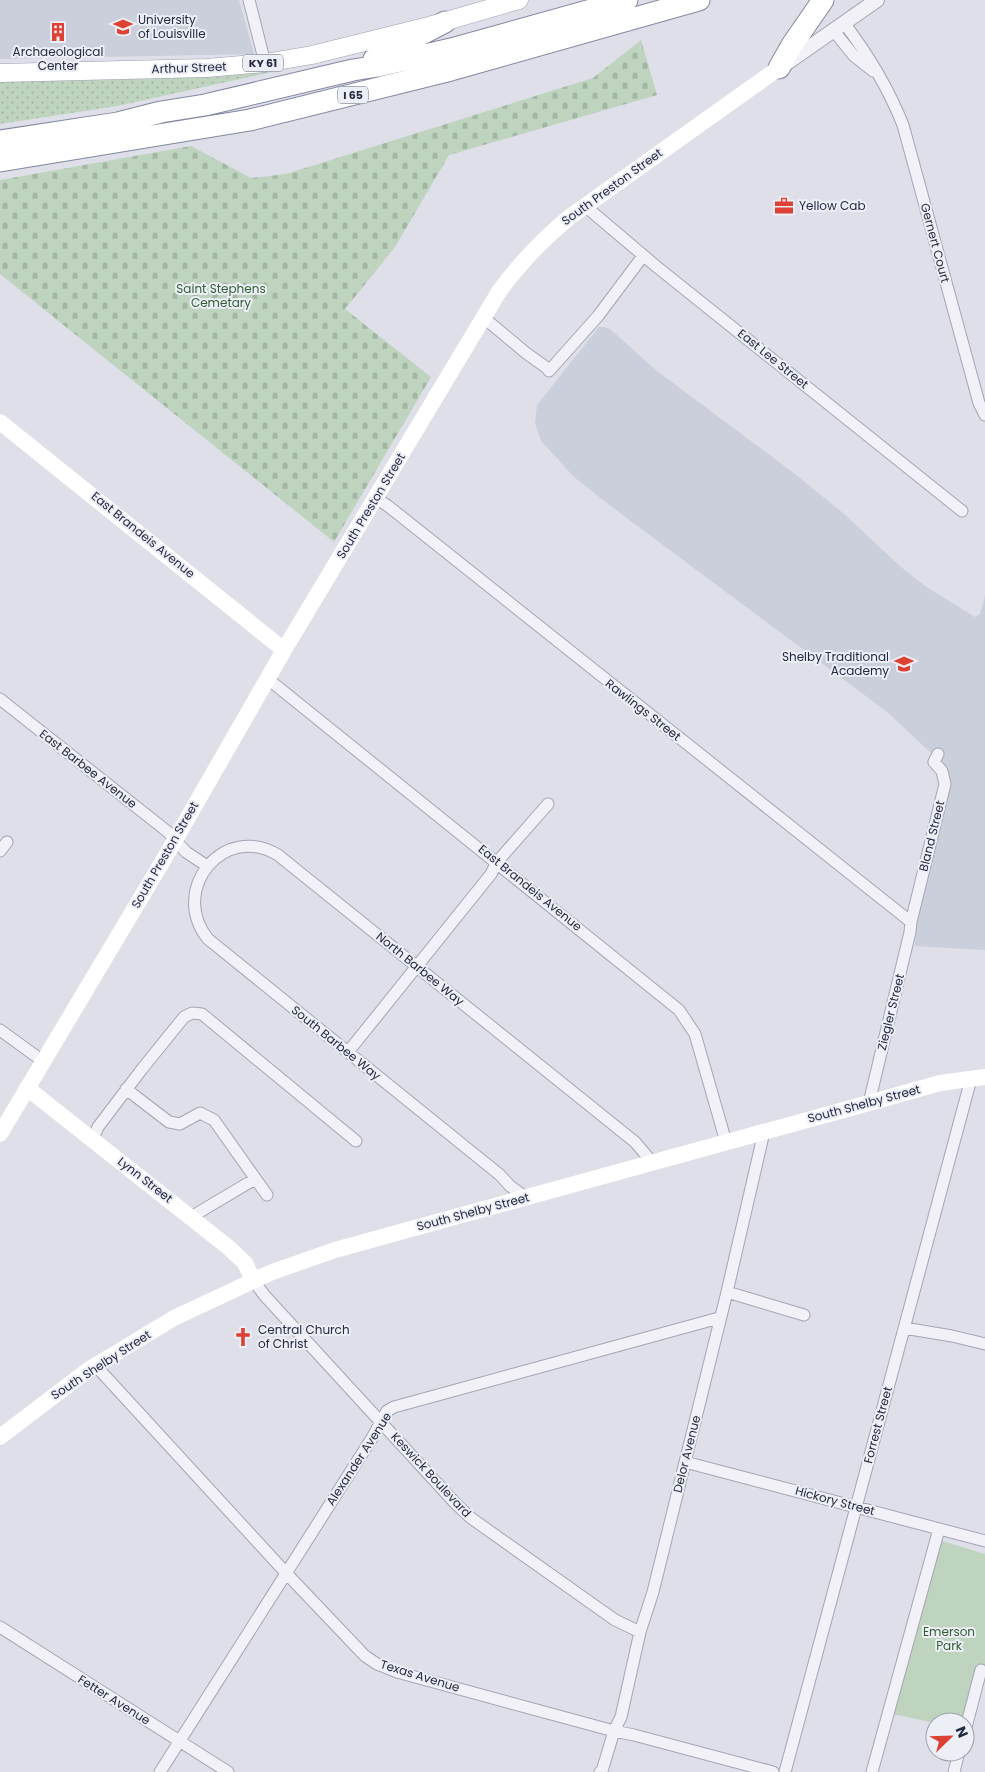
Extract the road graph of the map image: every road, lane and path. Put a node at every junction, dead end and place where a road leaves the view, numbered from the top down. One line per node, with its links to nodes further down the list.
1 (249, 0): 10 (street)
2 (519, 0): 7 (main road, Arthur Street / KY 61)
3 (627, 0): 12 (highway, I 65)
4 (699, 0): 15 (highway, I 65)
5 (823, 0): 11 (highway)
6 (878, 0): 9 (street, South Preston Street)
7 (497, 3): 8 (main road, Arthur Street / KY 61)
8 (445, 22): 10 (main road, Arthur Street / KY 61); 12 (highway)
9 (838, 27): 11 (street, South Preston Street); 19 (street, Gernert Court)
10 (265, 63): 13 (main road, Arthur Street / KY 61)
11 (779, 68): 16 (main road, South Preston Street)
12 (353, 70): 14 (highway, I 65)
13 (0, 73)
14 (0, 141)
15 (0, 161)
16 (585, 206): 17 (street, East Lee Street); 18 (main road, South Preston Street)
17 (643, 256): 18 (street); 22 (street, East Lee Street)
18 (483, 317): 21 (main road, South Preston Street)
19 (985, 415)
20 (0, 422): 23 (main road, East Brandeis Avenue)
21 (376, 498): 23 (main road, South Preston Street); 31 (street, Rawlings Street)
22 (962, 511)
23 (284, 650): 24 (main road, South Preston Street)
24 (268, 679): 28 (main road, South Preston Street); 29 (street, East Brandeis Avenue)
25 (0, 699): 28 (street, East Barbee Avenue)
26 (938, 754): 31 (street, Bland Street)
27 (548, 804): 29 (street)
28 (175, 840): 30 (street); 35 (main road, South Preston Street)
29 (498, 862): 32 (street); 44 (street, East Brandeis Avenue)
30 (207, 866): 32 (street, North Barbee Way); 34 (street, South Barbee Way)
31 (911, 922): 39 (street, Ziegler Street)
32 (417, 966): 34 (street); 45 (street, North Barbee Way)
33 (0, 1030): 35 (street)
34 (348, 1052): 48 (street, South Barbee Way)
35 (44, 1062): 37 (main road, South Preston Street)
36 (978, 1078): 39 (main road, South Shelby Street); 54 (street, Forrest Street)
37 (27, 1088): 41 (main road, South Preston Street); 42 (main road, Lynn Street)
38 (126, 1089): 42 (street); 43 (street); 46 (street)
39 (869, 1103): 40 (main road, South Shelby Street)
40 (764, 1132): 44 (main road, South Shelby Street); 51 (street, Delor Avenue)
41 (0, 1134)
42 (93, 1139): 49 (main road, Lynn Street)
43 (356, 1141)
44 (726, 1142): 45 (main road, South Shelby Street)
45 (652, 1162): 48 (main road, South Shelby Street)
46 (255, 1178): 47 (street); 49 (street)
47 (267, 1195)
48 (525, 1197): 50 (main road, South Shelby Street)
49 (191, 1217): 50 (main road, Lynn Street)
50 (253, 1280): 56 (main road, South Shelby Street); 57 (street, Keswick Boulevard)
51 (727, 1292): 52 (street); 53 (street, Delor Avenue)
52 (804, 1315)
53 (719, 1318): 57 (street, Alexander Avenue); 59 (street, Delor Avenue)
54 (904, 1328): 55 (street); 60 (street, Forrest Street)
55 (985, 1344)
56 (95, 1366): 58 (main road, South Shelby Street); 63 (street, Texas Avenue)
57 (381, 1421): 63 (street, Alexander Avenue); 65 (street, Keswick Boulevard)
58 (0, 1437)
59 (685, 1462): 60 (street, Hickory Street); 65 (street, Delor Avenue)
60 (856, 1507): 61 (street, Hickory Street); 74 (street, Forrest Street)
61 (939, 1529): 62 (street, Hickory Street); 75 (street)
62 (985, 1541)
63 (286, 1573): 68 (street, Texas Avenue); 69 (street, Alexander Avenue)
64 (0, 1628): 69 (street, Fetter Avenue)
65 (640, 1632): 68 (street, Delor Avenue)
66 (982, 1670): 67 (street)
67 (970, 1712)
68 (614, 1731): 72 (street, Delor Avenue); 73 (street, Texas Avenue)
69 (180, 1741): 70 (street, Alexander Avenue); 71 (street, Fetter Avenue)
70 (160, 1772)
71 (228, 1772)
72 (601, 1772)
73 (773, 1772)
74 (785, 1772)
75 (872, 1772)

